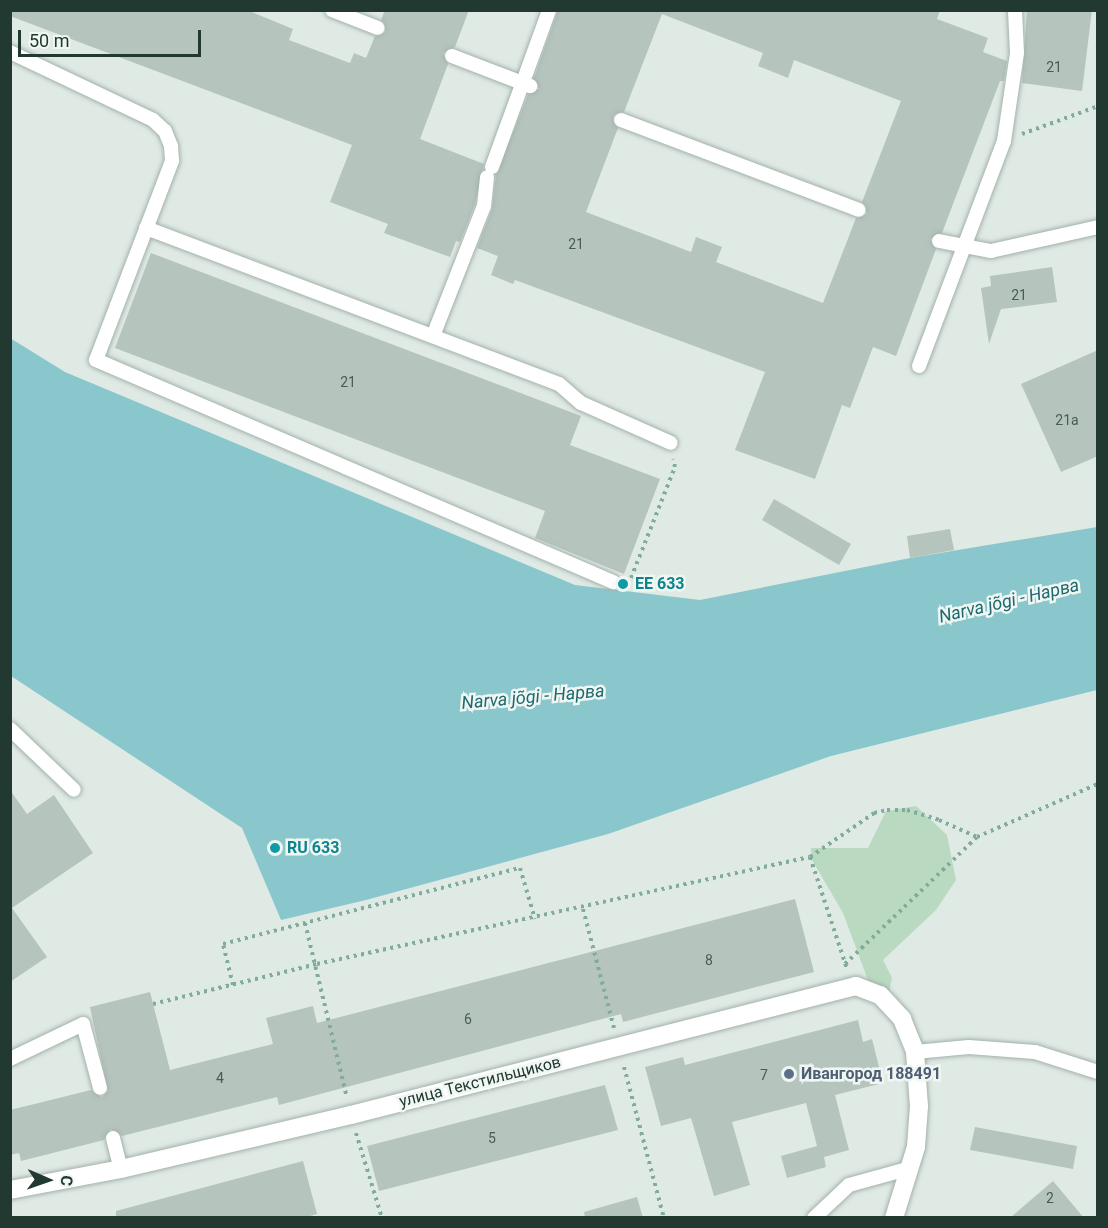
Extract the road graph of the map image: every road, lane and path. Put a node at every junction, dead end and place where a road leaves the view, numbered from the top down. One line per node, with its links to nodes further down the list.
1 (332, 10): 4 (lane)
2 (549, 10): 7 (lane)
3 (1015, 10): 10 (lane)
4 (378, 28)
5 (10, 52): 13 (lane)
6 (452, 56): 7 (lane)
7 (526, 84): 16 (lane)
8 (1098, 106): 10 (path)
9 (621, 120): 11 (lane)
10 (1004, 141): 15 (lane)
11 (859, 210)
12 (1098, 227): 15 (lane)
13 (146, 228): 16 (lane); 19 (lane)
14 (939, 241): 15 (lane)
15 (963, 249): 17 (lane)
16 (433, 336): 18 (lane)
17 (920, 366)
18 (671, 443): 19 (path)
19 (613, 582)
20 (10, 729): 22 (lane)
21 (1098, 784): 23 (path)
22 (74, 790)
23 (978, 837): 24 (path); 28 (path)
24 (810, 857): 25 (path); 28 (path)
25 (535, 919): 26 (path); 27 (path)
26 (305, 923): 27 (path); 29 (path)
27 (317, 964): 29 (path); 36 (path)
28 (844, 964): 30 (path)
29 (233, 985): 31 (path)
30 (856, 986): 32 (street); 36 (street, улица Текстильщиков)
31 (153, 1004)
32 (915, 1052): 34 (lane); 38 (street)
33 (10, 1059): 35 (lane)
34 (1098, 1072)
35 (100, 1088)
36 (351, 1114): 39 (street, улица Текстильщиков); 41 (path)
37 (113, 1138): 39 (lane)
38 (911, 1168): 42 (lane); 43 (street)
39 (121, 1169): 40 (street, улица Текстильщиков)
40 (10, 1190)
41 (382, 1218)
42 (814, 1218)
43 (894, 1218)

